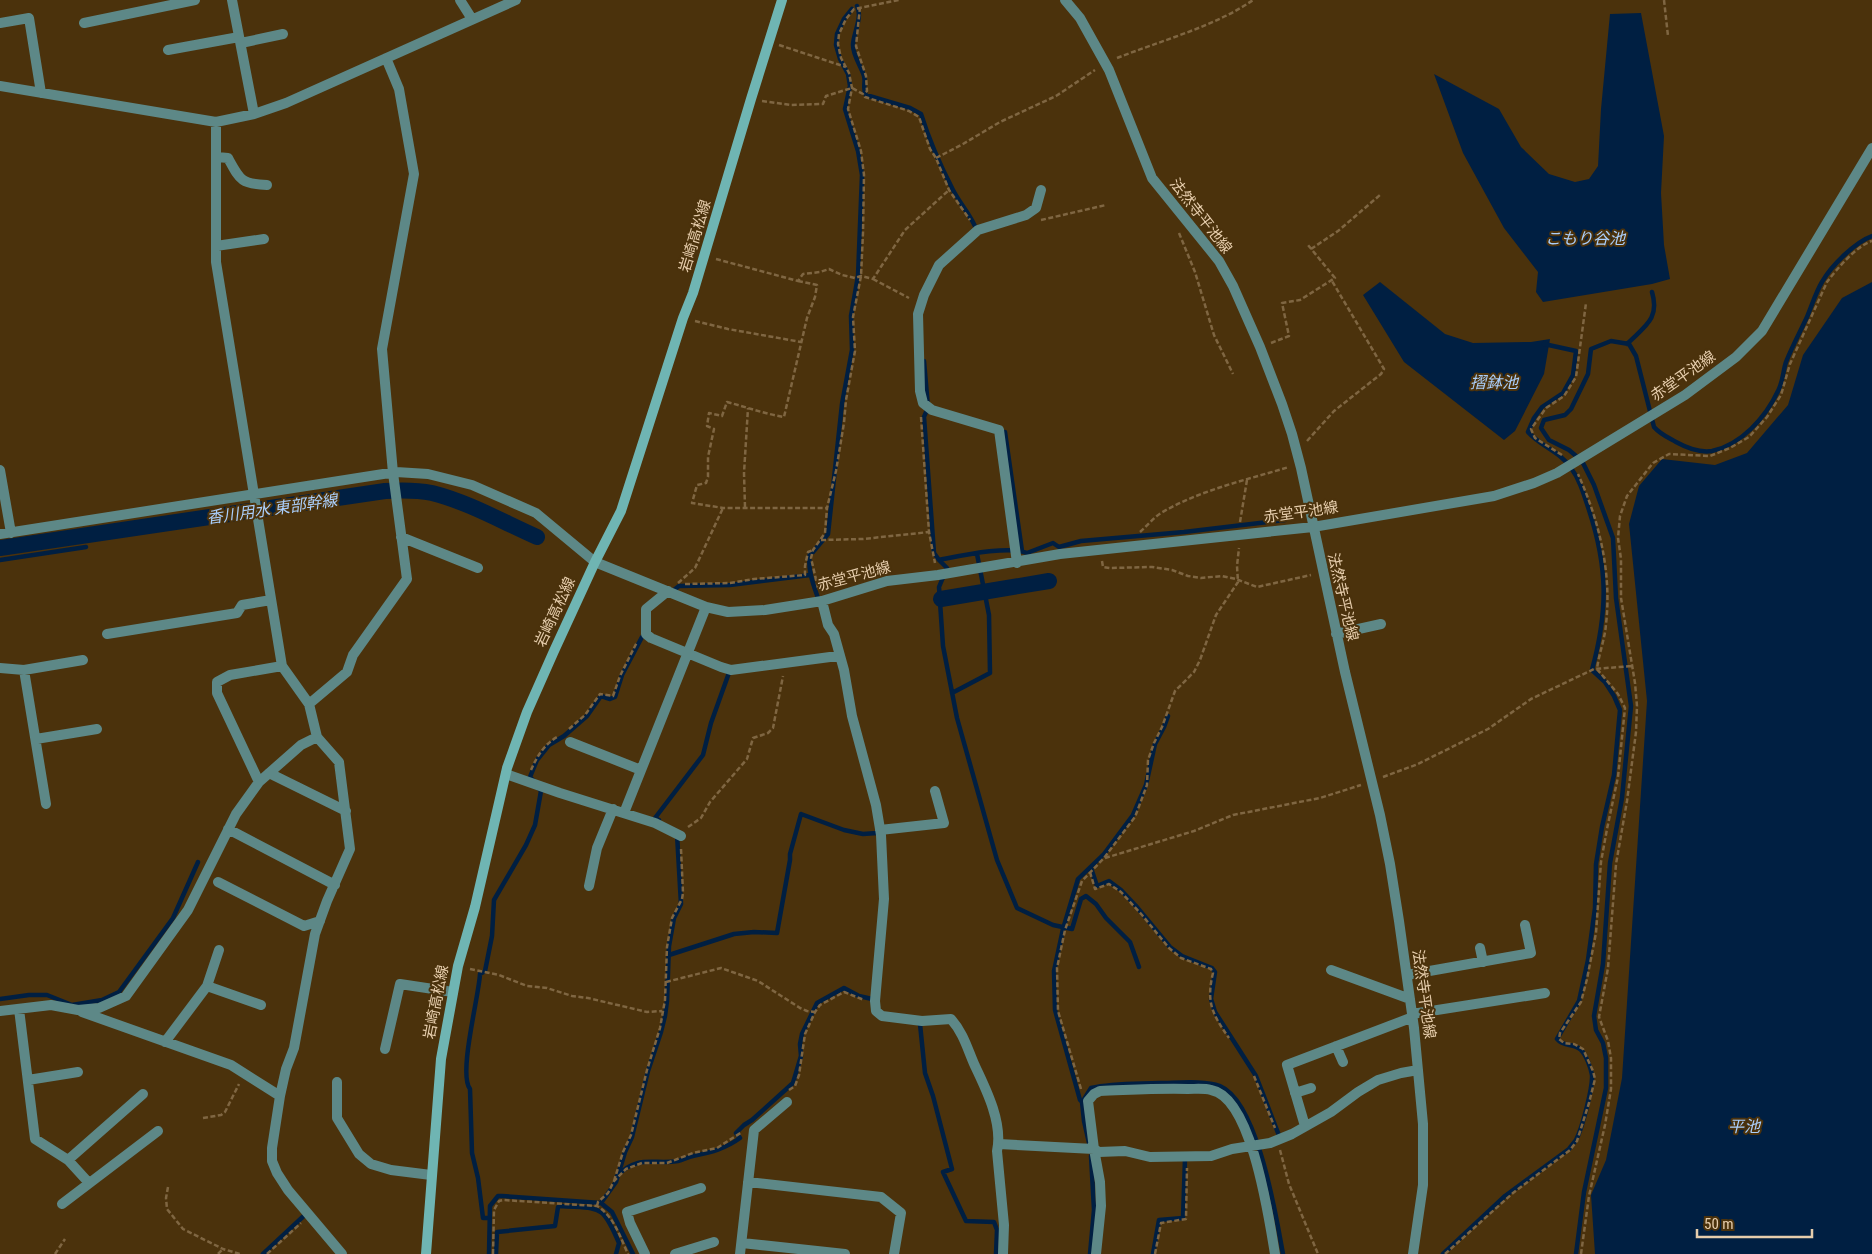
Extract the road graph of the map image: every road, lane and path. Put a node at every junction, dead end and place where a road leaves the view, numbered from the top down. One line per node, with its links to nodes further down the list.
1 (195, 0): 13 (street)
2 (232, 0): 16 (street)
3 (460, 0): 11 (street)
4 (516, 0): 11 (street)
5 (782, 0): 17 (main road, 岩崎高松線)
6 (899, 0): 10 (path)
7 (1065, 0): 20 (street, 法然寺平池線)
8 (1253, 0): 20 (path)
9 (1664, 0): 15 (path)
10 (860, 8): 21 (path); 25 (path)
11 (472, 19): 19 (street)
12 (0, 23): 24 (street)
13 (84, 23)
14 (283, 34): 16 (street)
15 (1668, 36)
16 (240, 40): 18 (street); 27 (street)
17 (768, 42): 21 (path); 26 (main road, 岩崎高松線)
18 (168, 50)
19 (386, 58): 27 (street); 63 (street)
20 (1105, 63): 31 (path); 37 (street, 法然寺平池線)
21 (846, 67): 23 (path)
22 (0, 86): 24 (street)
23 (852, 88): 25 (path); 26 (path); 46 (path)
24 (40, 93): 28 (street)
25 (863, 94): 31 (path)
26 (751, 98): 45 (main road, 岩崎高松線)
27 (254, 114): 28 (street)
28 (216, 122): 30 (street)
29 (1872, 148): 69 (street, 赤堂平池線)
30 (216, 158): 32 (street); 43 (street)
31 (936, 158): 33 (path)
32 (267, 185)
33 (949, 190): 39 (path); 47 (path)
34 (1041, 190): 39 (street)
35 (1380, 195): 44 (path)
36 (1106, 205): 38 (path)
37 (1186, 220): 54 (street, 法然寺平池線); 55 (path)
38 (1039, 221)
39 (978, 230): 80 (street)
40 (264, 239): 43 (street)
41 (1872, 241): 203 (path)
42 (1308, 245): 44 (path)
43 (216, 246): 65 (street)
44 (1311, 249): 49 (path)
45 (705, 256): 48 (path); 52 (main road, 岩崎高松線)
46 (861, 276): 47 (path); 48 (path); 68 (path)
47 (873, 279): 50 (path)
48 (798, 281): 53 (path)
49 (1332, 281): 54 (path); 58 (path)
50 (913, 300)
51 (1586, 303): 59 (path)
52 (683, 318): 53 (path); 79 (main road, 岩崎高松線)
53 (802, 342): 56 (path)
54 (1260, 347): 58 (street, 法然寺平池線)
55 (1232, 374)
56 (748, 408): 66 (path); 67 (path)
57 (921, 413): 70 (path)
58 (1296, 450): 60 (street, 法然寺平池線)
59 (1568, 459)
60 (1300, 463): 64 (path); 69 (street, 法然寺平池線)
61 (1574, 467): 202 (path)
62 (0, 470): 71 (street)
63 (393, 478): 65 (street, 赤堂平池線); 74 (street); 79 (street, 赤堂平池線)
64 (1247, 480): 73 (path); 76 (path)
65 (255, 506): 71 (street, 赤堂平池線); 86 (street)
66 (745, 507): 67 (path); 68 (path)
67 (723, 508): 78 (path)
68 (828, 508): 75 (path)
69 (1313, 527): 73 (street, 赤堂平池線); 82 (street, 法然寺平池線)
70 (929, 532): 75 (path); 83 (path)
71 (11, 533): 72 (street, 赤堂平池線)
72 (0, 534)
73 (1240, 535): 76 (street, 赤堂平池線); 84 (path)
74 (401, 538): 81 (street); 100 (street)
75 (821, 540): 78 (path)
76 (1125, 546): 77 (street, 赤堂平池線)
77 (1100, 549): 80 (street, 赤堂平池線); 84 (path)
78 (813, 550): 87 (path)
79 (594, 562): 85 (street, 赤堂平池線); 107 (main road, 岩崎高松線)
80 (1017, 563): 83 (street, 赤堂平池線)
81 (478, 568)
82 (1322, 572): 84 (path); 92 (street, 法然寺平池線)
83 (938, 576): 87 (street, 赤堂平池線)
84 (1238, 579): 118 (path)
85 (668, 591): 88 (street, 赤堂平池線); 90 (street)
86 (271, 600): 91 (street); 97 (street)
87 (822, 601): 88 (street, 赤堂平池線); 94 (street)
88 (706, 607): 93 (street)
89 (1381, 624): 92 (street)
90 (645, 631): 93 (street); 108 (path)
91 (108, 634)
92 (1336, 634): 129 (street, 法然寺平池線)
93 (686, 653): 96 (street); 105 (street)
94 (840, 657): 96 (street); 116 (street)
95 (83, 660): 99 (street)
96 (784, 664): 117 (path)
97 (282, 666): 100 (street); 109 (street)
98 (0, 668): 99 (street)
99 (24, 670): 103 (street)
100 (309, 704): 102 (street)
101 (97, 729): 103 (street)
102 (317, 737): 106 (street); 113 (street)
103 (36, 739): 111 (street)
104 (570, 742): 105 (street)
105 (641, 770): 114 (street)
106 (269, 773): 109 (street); 113 (street)
107 (506, 774): 108 (street); 127 (main road, 岩崎高松線)
108 (526, 781): 112 (street)
109 (259, 782): 115 (street)
110 (936, 791): 116 (street)
111 (46, 804)
112 (612, 809): 114 (street); 121 (street)
113 (346, 811): 120 (street)
114 (624, 813): 117 (street)
115 (228, 829): 120 (street); 138 (street)
116 (880, 830): 135 (street)
117 (681, 836): 130 (path)
118 (1090, 872): 143 (path); 159 (path)
119 (218, 882): 122 (street)
120 (335, 885): 122 (street)
121 (589, 886)
122 (320, 921): 157 (street)
123 (1526, 925): 126 (street)
124 (1480, 948): 126 (street)
125 (219, 950): 131 (street)
126 (1483, 962): 129 (street)
127 (458, 966): 132 (main road, 岩崎高松線); 140 (path)
128 (1331, 970): 134 (street)
129 (1407, 975): 134 (street, 法然寺平池線)
130 (666, 982): 140 (path); 141 (path)
131 (207, 986): 136 (street); 144 (street)
132 (453, 992): 146 (street); 170 (main road, 岩崎高松線)
133 (1545, 993): 142 (street)
134 (1410, 998): 142 (street, 法然寺平池線)
135 (875, 1003): 141 (path); 165 (street)
136 (261, 1006)
137 (19, 1009): 138 (street); 139 (street); 152 (street)
138 (78, 1010): 144 (street)
139 (0, 1011)
140 (662, 1011): 171 (path)
141 (815, 1012): 158 (path)
142 (1412, 1015): 145 (street); 148 (street, 法然寺平池線)
143 (1229, 1038)
144 (165, 1042): 150 (street)
145 (1336, 1046): 147 (street); 155 (street)
146 (386, 1049)
147 (1343, 1062)
148 (1418, 1070): 161 (street); 201 (street, 法然寺平池線)
149 (78, 1072): 152 (street)
150 (245, 1074): 157 (street); 160 (path)
151 (1254, 1076): 164 (path)
152 (28, 1080): 169 (street)
153 (337, 1082): 170 (street)
154 (1311, 1088): 155 (street)
155 (1295, 1093): 161 (street)
156 (143, 1094): 169 (street)
157 (280, 1096): 178 (street)
158 (785, 1098): 172 (street)
159 (1088, 1102): 166 (street); 167 (street)
160 (203, 1118)
161 (1305, 1126): 164 (street)
162 (748, 1127): 171 (path)
163 (158, 1131): 173 (street)
164 (1278, 1140): 166 (street); 200 (path)
165 (998, 1144): 167 (street); 196 (street)
166 (1252, 1146): 168 (street); 199 (street)
167 (1094, 1149): 168 (street); 197 (street)
168 (1187, 1156): 198 (path)
169 (68, 1160): 173 (street)
170 (431, 1175): 188 (main road, 岩崎高松線)
171 (614, 1182): 177 (path)
172 (748, 1182): 181 (street); 195 (street)
173 (90, 1183): 176 (street)
174 (168, 1187): 182 (path)
175 (701, 1188): 191 (street)
176 (62, 1204)
177 (597, 1206): 189 (path); 190 (path)
178 (309, 1215): 186 (path); 187 (street)
179 (65, 1239): 183 (path)
180 (714, 1242): 192 (street)
181 (742, 1243): 193 (street); 194 (street)
182 (223, 1249): 184 (path); 185 (path)
183 (56, 1254)
184 (218, 1254)
185 (240, 1254)
186 (267, 1254)
187 (342, 1254)
188 (426, 1254)
189 (493, 1254)
190 (628, 1254)
191 (645, 1254)
192 (675, 1254)
193 (740, 1254)
194 (845, 1254)
195 (894, 1254)
196 (1003, 1254)
197 (1096, 1254)
198 (1155, 1254)
199 (1275, 1254)
200 (1318, 1254)
201 (1413, 1254)
202 (1445, 1254)
203 (1581, 1254)

